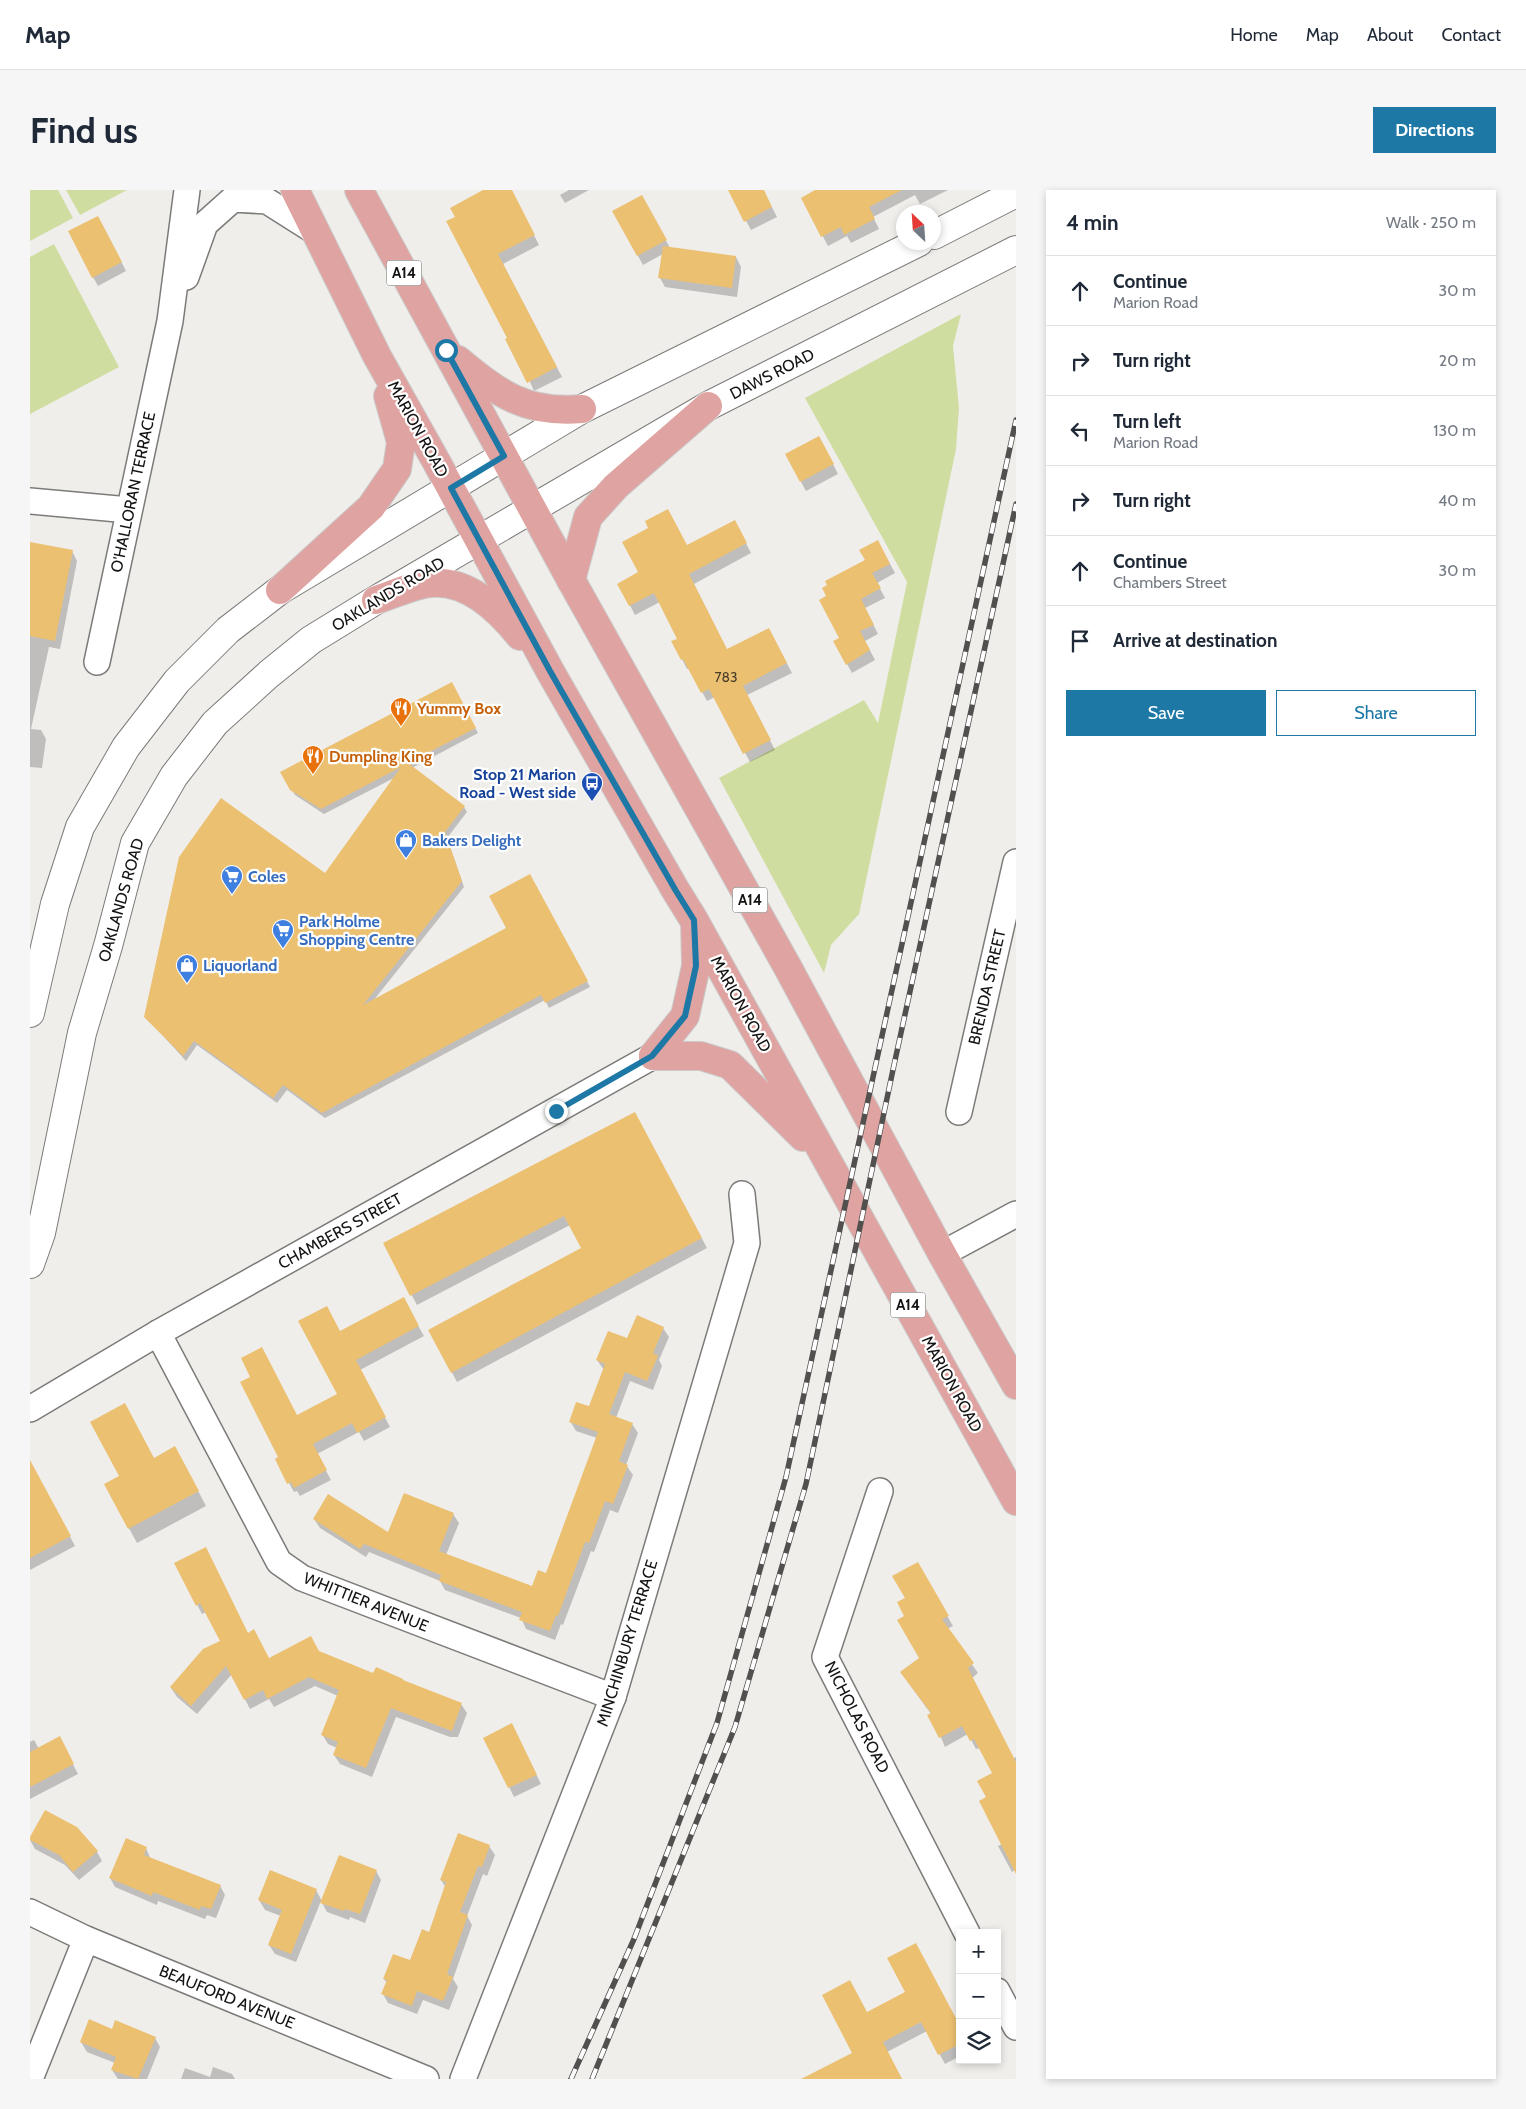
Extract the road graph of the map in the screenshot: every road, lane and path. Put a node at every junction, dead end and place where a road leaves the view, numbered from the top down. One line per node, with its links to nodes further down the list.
1 (187, 190): 9 (street, O'HALLORAN TERRACE)
2 (295, 190): 6 (main road, MARION ROAD / A14)
3 (359, 190): 10 (main road, A14)
4 (1016, 192): 5 (main road)
5 (941, 231)
6 (316, 232): 9 (street, O'HALLORAN TERRACE); 11 (main road, MARION ROAD / A14)
7 (903, 250): 13 (main road)
8 (1016, 250): 12 (main road, DAWS ROAD)
9 (170, 321): 18 (street, O'HALLORAN TERRACE)
10 (446, 350): 13 (main road); 14 (main road, A14)
11 (377, 356): 15 (main road, MARION ROAD / A14); 21 (main road)
12 (708, 406): 17 (main road, DAWS ROAD); 20 (main road)
13 (582, 409): 14 (main road)
14 (504, 456): 15 (main road); 17 (main road, A14)
15 (451, 488): 19 (main road, MARION ROAD / A14); 21 (main road)
16 (30, 502): 18 (street)
17 (533, 508): 19 (main road, OAKLANDS ROAD); 20 (main road, A14)
18 (129, 510): 23 (street, O'HALLORAN TERRACE)
19 (478, 540): 22 (main road, OAKLANDS ROAD); 24 (main road, MARION ROAD / A14)
20 (571, 580): 33 (main road, A14)
21 (280, 590): 27 (main road)
22 (376, 600): 24 (main road); 34 (main road, OAKLANDS ROAD)
23 (97, 662)
24 (550, 671): 26 (main road, MARION ROAD / A14)
25 (1016, 862): 29 (street, BRENDA STREET)
26 (694, 920): 28 (main road); 30 (main road, MARION ROAD / A14)
27 (30, 1013)
28 (652, 1056): 30 (main road); 35 (street, CHAMBERS STREET)
29 (959, 1112)
30 (834, 1169): 39 (main road, MARION ROAD / A14)
31 (742, 1194): 40 (street, MINCHINBURY TERRACE)
32 (1016, 1214): 33 (street)
33 (942, 1254): 36 (main road, A14)
34 (30, 1264)
35 (158, 1333): 37 (street, CHAMBERS STREET); 40 (street, WHITTIER AVENUE)
36 (1016, 1385)
37 (30, 1409)
38 (880, 1491): 42 (street, NICHOLAS ROAD)
39 (1016, 1501)
40 (613, 1697): 48 (street, MINCHINBURY TERRACE)
41 (30, 1912): 43 (street, BEAUFORD AVENUE)
42 (965, 1929)
43 (86, 1939): 46 (street); 47 (street, BEAUFORD AVENUE)
44 (1001, 1998): 45 (street)
45 (1016, 2027)
46 (30, 2079)
47 (426, 2079)
48 (463, 2079)

